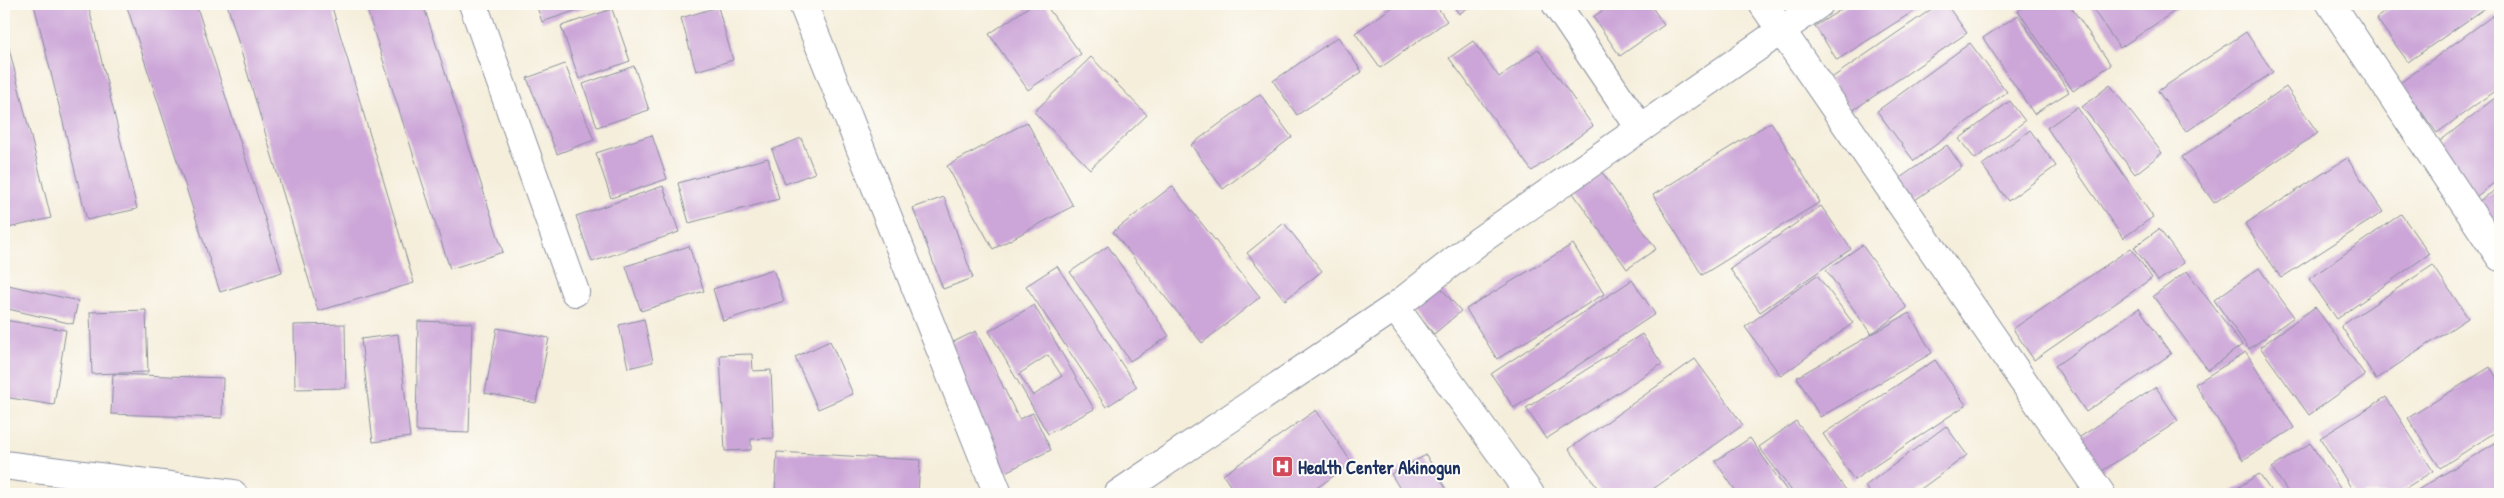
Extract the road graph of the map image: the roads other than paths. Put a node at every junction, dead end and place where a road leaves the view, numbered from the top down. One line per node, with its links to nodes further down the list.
1 (473, 4): 10 (street)
2 (803, 4): 14 (street)
3 (1556, 4): 8 (street)
4 (1763, 4): 7 (street)
5 (1818, 4): 7 (street)
6 (2331, 4): 9 (street)
7 (1779, 29): 8 (street); 17 (street)
8 (1640, 128): 11 (street)
9 (2500, 257)
10 (575, 292)
11 (1395, 307): 15 (street); 16 (street)
12 (4, 465): 13 (street)
13 (233, 494)
14 (998, 494)
15 (1118, 494)
16 (1530, 494)
17 (2101, 494)

